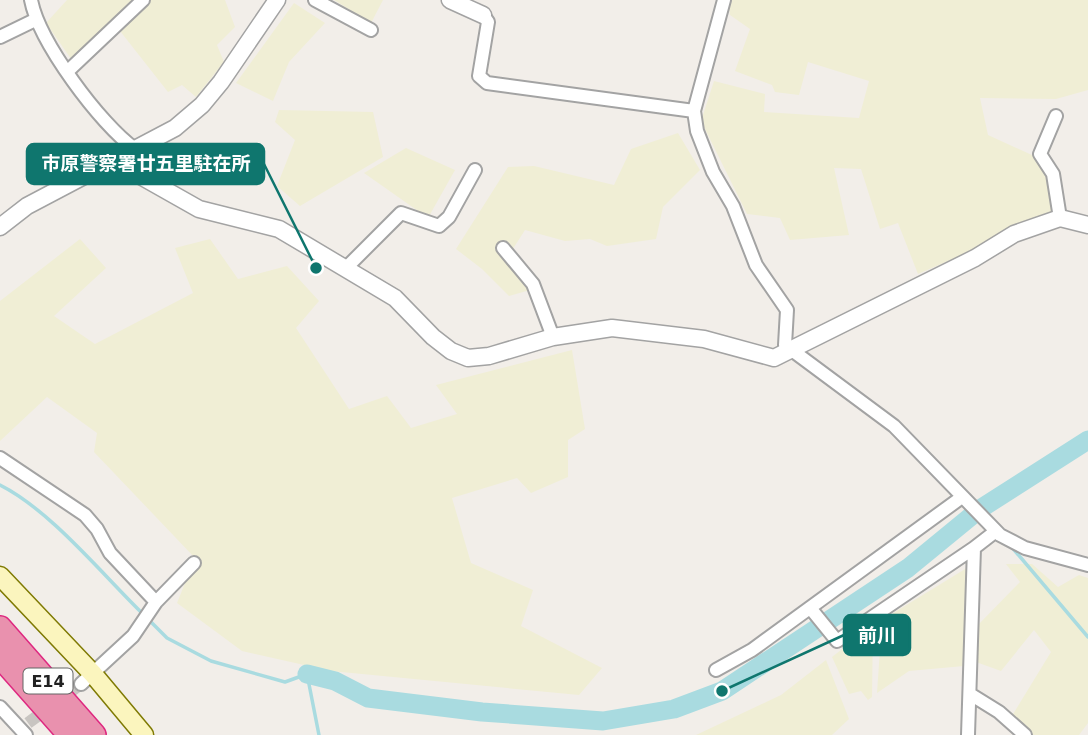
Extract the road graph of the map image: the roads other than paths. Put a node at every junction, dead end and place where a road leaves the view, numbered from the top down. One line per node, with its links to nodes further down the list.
1 (31, 0): 8 (street)
2 (143, 0): 11 (street)
3 (277, 0): 14 (street)
4 (315, 0): 9 (street)
5 (450, 0): 7 (street)
6 (724, 0): 12 (street)
7 (483, 15): 12 (street)
8 (35, 20): 10 (street); 11 (street)
9 (370, 30)
10 (0, 37)
11 (68, 71): 14 (street)
12 (694, 111): 23 (street)
13 (1056, 116): 17 (street)
14 (135, 149): 15 (street)
15 (114, 161): 19 (street); 21 (street)
16 (475, 170): 21 (street)
17 (1060, 218): 18 (street); 23 (street)
18 (1088, 225)
19 (0, 227)
20 (502, 248): 22 (street)
21 (346, 268): 22 (street)
22 (553, 337): 23 (street)
23 (791, 349): 25 (street)
24 (0, 458): 31 (street)
25 (962, 497): 26 (street); 35 (street)
26 (996, 531): 27 (street); 29 (street)
27 (974, 548): 32 (street); 37 (street)
28 (194, 563): 31 (street)
29 (1088, 565)
30 (0, 576): 36 (main road)
31 (156, 602): 36 (street)
32 (811, 609)
33 (0, 628): 41 (highway, E14)
34 (0, 656): 40 (highway, E14)
35 (716, 670)
36 (87, 679): 42 (main road)
37 (970, 694): 43 (street); 44 (street)
38 (0, 707): 39 (street)
39 (22, 730)
40 (70, 735)
41 (94, 735)
42 (144, 735)
43 (968, 735)
44 (1025, 735)

